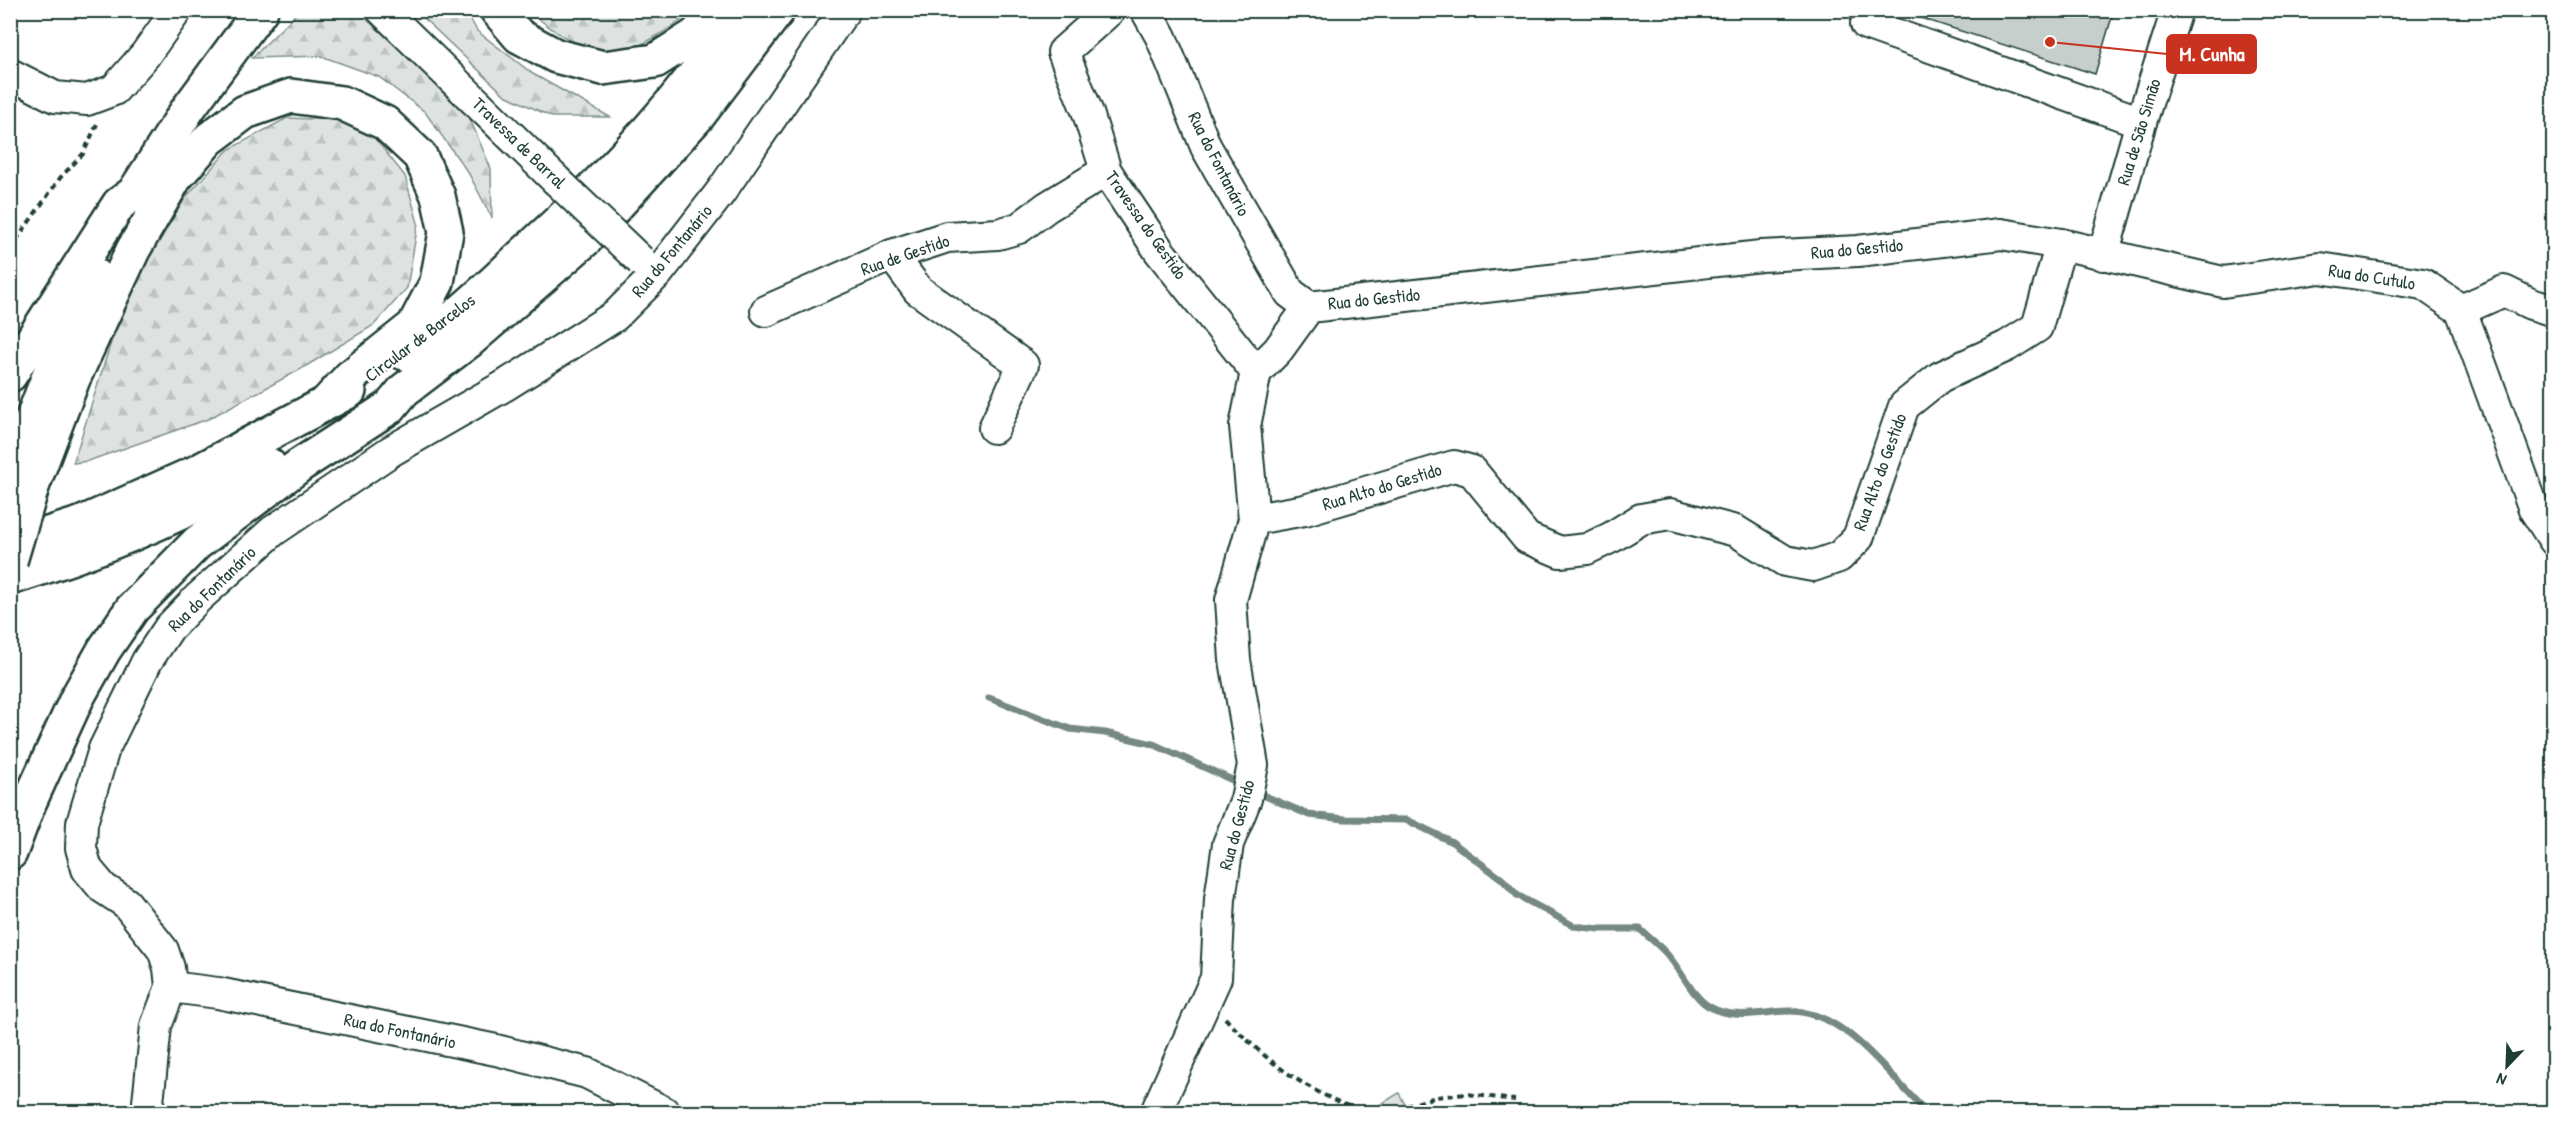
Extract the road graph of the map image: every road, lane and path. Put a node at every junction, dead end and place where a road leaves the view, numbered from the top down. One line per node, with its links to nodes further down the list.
1 (177, 10): 13 (street)
2 (261, 10): 16 (main road)
3 (382, 10): 21 (street, Travessa de Barral, bridge)
4 (496, 10): 5 (main road)
5 (718, 10)
6 (845, 10): 21 (street, Rua do Fontanário)
7 (1110, 10): 15 (street, Travessa do Gestido)
8 (1146, 10): 22 (street, Rua do Fontanário)
9 (2177, 10): 14 (street, Rua de São Simão)
10 (767, 12): 28 (main road); 29 (main road, Circular de Barcelos)
11 (1866, 24): 14 (street)
12 (10, 74): 13 (street)
13 (98, 96): 18 (path)
14 (2141, 122): 20 (street, Rua de São Simão)
15 (1106, 171): 19 (street, Rua de Gestido); 26 (street, Travessa do Gestido)
16 (134, 193): 27 (main road); 31 (main road)
17 (2061, 244): 20 (street, Rua do Gestido); 22 (street, Rua do Gestido); 32 (street, Rua Alto do Gestido)
18 (10, 249)
19 (891, 255): 24 (street, Rua de Gestido); 30 (street)
20 (2103, 255): 23 (street, Rua do Cutulo)
21 (650, 267): 38 (street, Rua do Fontanário)
22 (1309, 307): 26 (street, Rua do Gestido)
23 (2461, 310): 25 (street); 33 (street)
24 (766, 311)
25 (2553, 311)
26 (1256, 372): 32 (street, Rua do Gestido)
27 (10, 375)
28 (404, 390): 36 (main road, Circular de Barcelos); 37 (main road)
29 (329, 400): 31 (main road); 34 (main road, Circular de Barcelos)
30 (994, 428)
31 (21, 482): 35 (main road, bridge)
32 (1254, 519): 39 (street, Rua do Gestido)
33 (2553, 540)
34 (10, 546)
35 (10, 561)
36 (10, 578)
37 (10, 853)
38 (171, 987): 41 (street); 42 (street, Rua do Fontanário)
39 (1211, 991): 43 (street, Rua do Gestido); 44 (path)
40 (1515, 1100): 45 (path)
41 (147, 1113)
42 (664, 1113)
43 (1156, 1113)
44 (1364, 1113)
45 (1386, 1113)

